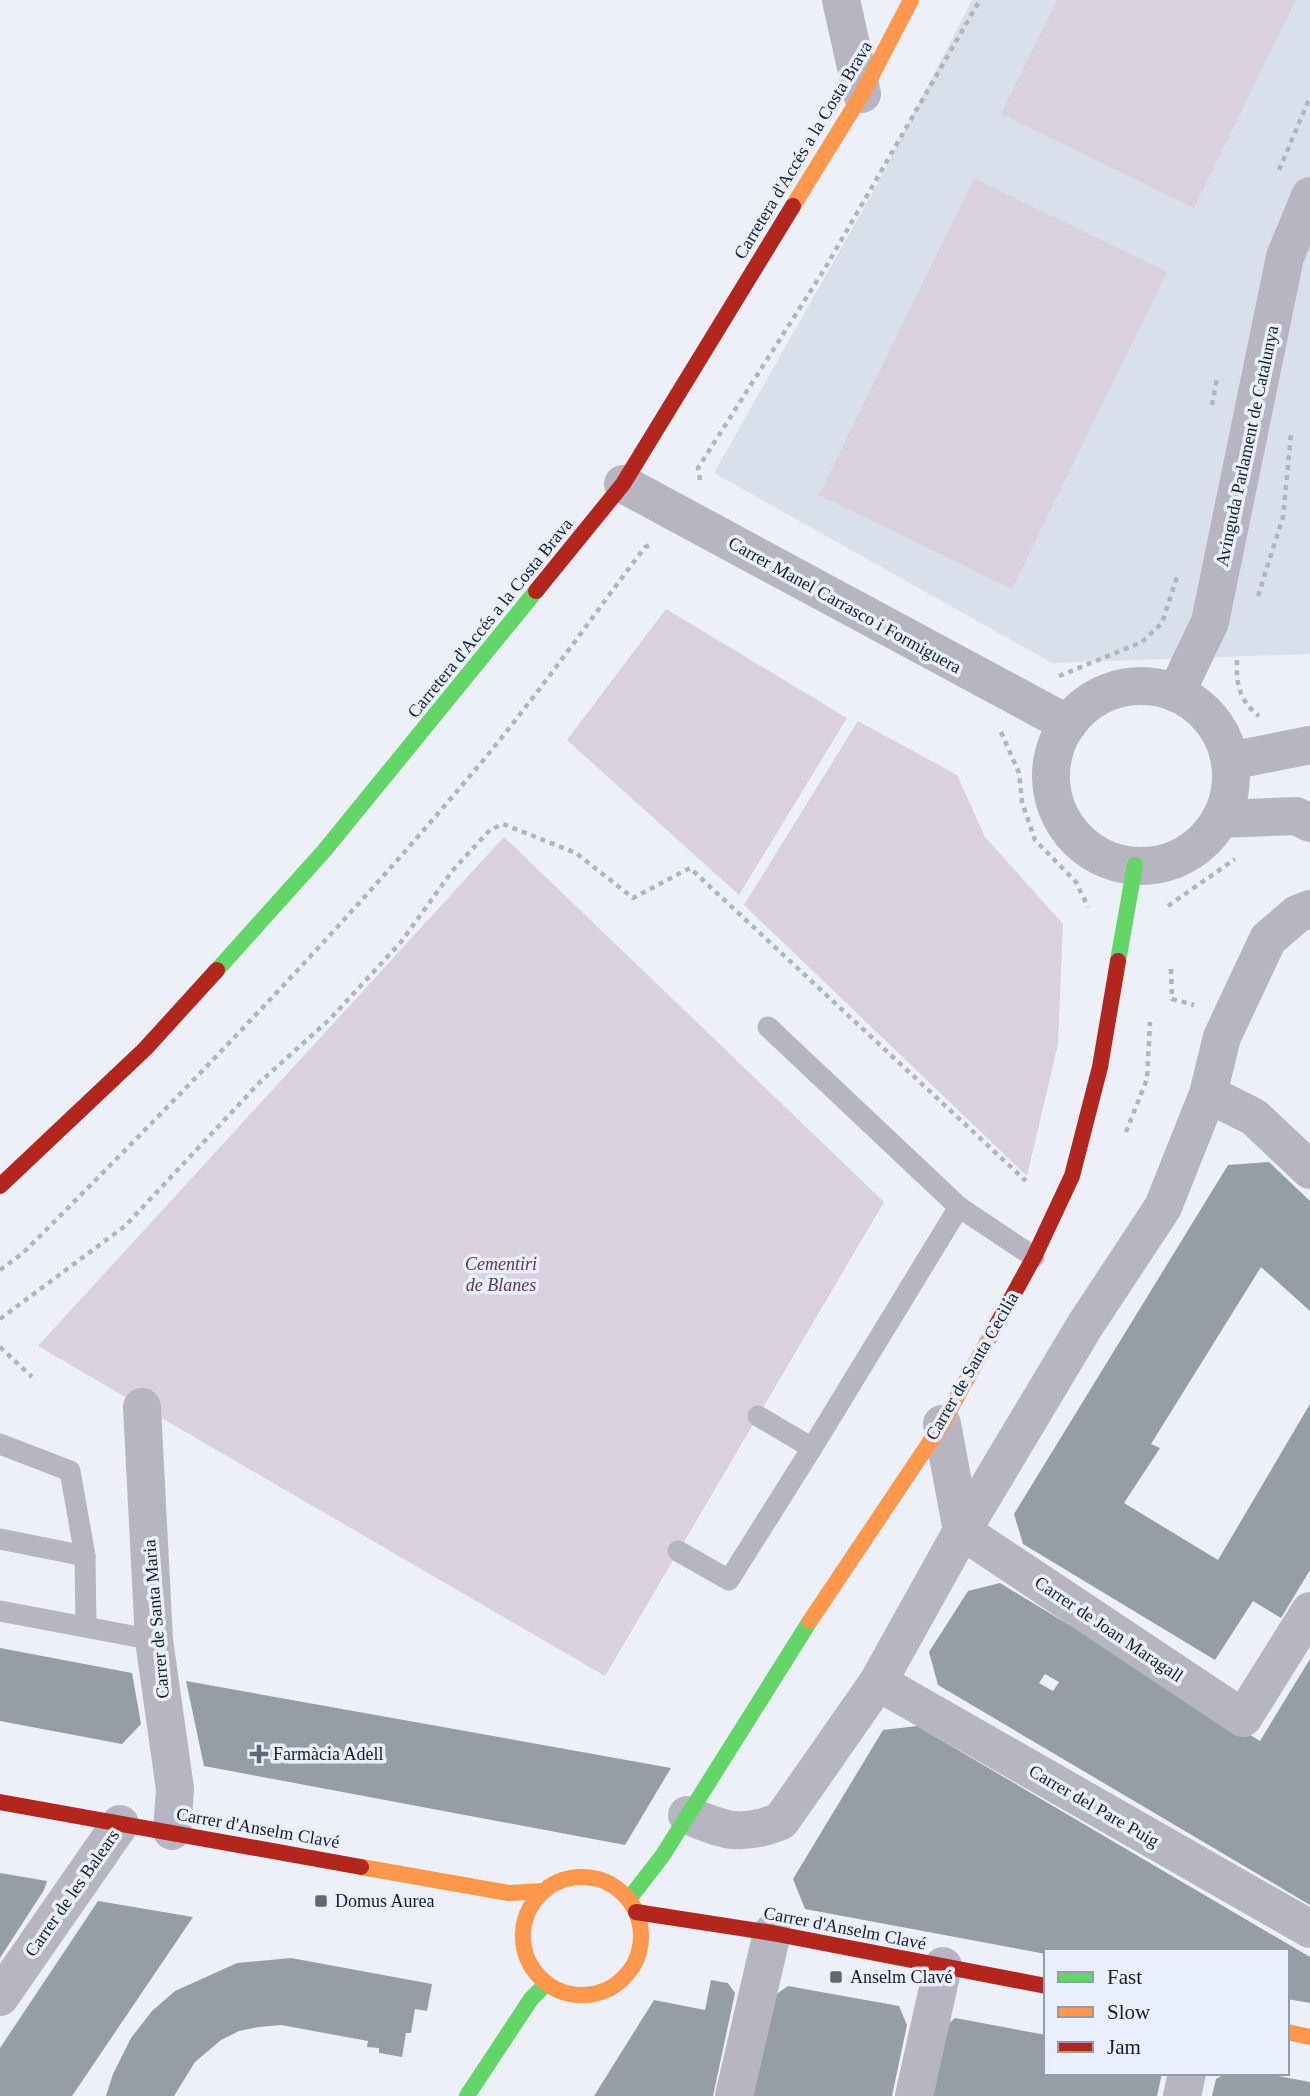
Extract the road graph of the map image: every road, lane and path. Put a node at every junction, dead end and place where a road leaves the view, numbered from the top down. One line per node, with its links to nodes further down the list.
1 (841, 0): 4 (street)
2 (911, 0): 4 (street, Carretera d'Accés a la Costa Brava)
3 (980, 0): 8 (path)
4 (862, 94): 7 (street, Carretera d'Accés a la Costa Brava)
5 (1310, 195): 13 (street, Avinguda Parlament de Catalunya)
6 (1293, 420): 10 (path)
7 (623, 484): 14 (street, Carrer Manel Carrasco i Formiguera); 24 (street, Carretera d'Accés a la Costa Brava)
8 (701, 488)
9 (662, 540): 28 (path)
10 (1255, 603)
11 (1142, 642): 12 (path)
12 (1048, 676)
13 (1176, 693): 14 (street); 16 (street)
14 (1068, 724): 19 (street)
15 (1310, 745): 16 (street)
16 (1230, 761): 17 (street)
17 (1220, 819): 18 (street); 19 (street)
18 (1310, 823)
19 (1135, 865): 27 (street, Carrer de Santa Cecilia)
20 (1310, 909): 22 (street)
21 (768, 1027): 26 (lane)
22 (1208, 1094): 23 (street); 37 (street)
23 (1310, 1170)
24 (0, 1186)
25 (1036, 1190): 29 (path)
26 (960, 1207): 27 (lane); 36 (lane)
27 (1034, 1257): 34 (street, Carrer de Santa Cecilia)
28 (0, 1270)
29 (0, 1320)
30 (0, 1347): 31 (path)
31 (32, 1377)
32 (142, 1407): 44 (street, Carrer de Santa Maria)
33 (758, 1416): 36 (lane)
34 (942, 1424): 37 (street); 47 (street, Carrer de Santa Cecilia)
35 (0, 1444): 40 (lane)
36 (812, 1448): 39 (lane)
37 (962, 1531): 42 (street, Carrer de Joan Maragall); 45 (street)
38 (0, 1539): 40 (lane)
39 (678, 1552)
40 (85, 1556): 43 (lane)
41 (0, 1611): 43 (lane)
42 (1310, 1611)
43 (86, 1626): 44 (lane)
44 (154, 1640): 49 (street, Carrer de Santa Maria)
45 (878, 1682): 47 (street); 54 (street, Carrer del Pare Puig)
46 (0, 1802): 48 (street, Carrer d'Anselm Clavé)
47 (687, 1815): 52 (street, Carrer de Santa Cecilia)
48 (120, 1824): 49 (street, Carrer d'Anselm Clavé); 59 (street, Carrer de les Balears)
49 (172, 1831): 51 (street, Carrer d'Anselm Clavé)
50 (543, 1891): 51 (street, Carrer d'Anselm Clavé); 52 (street, Carrer d'Anselm Clavé); 53 (street)
51 (509, 1893): 53 (street)
52 (633, 1905): 55 (street, Carrer d'Anselm Clavé); 57 (street)
53 (525, 1922): 57 (street)
54 (1310, 1929)
55 (772, 1933): 56 (street, Carrer d'Anselm Clavé); 64 (street)
56 (943, 1966): 58 (street, Carrer d'Anselm Clavé); 65 (street)
57 (546, 1984): 63 (street)
58 (1044, 1986)
59 (0, 1997)
60 (1289, 2032): 61 (street)
61 (1310, 2037)
62 (1187, 2075): 66 (street)
63 (467, 2096)
64 (734, 2096)
65 (914, 2096)
66 (1182, 2096)

